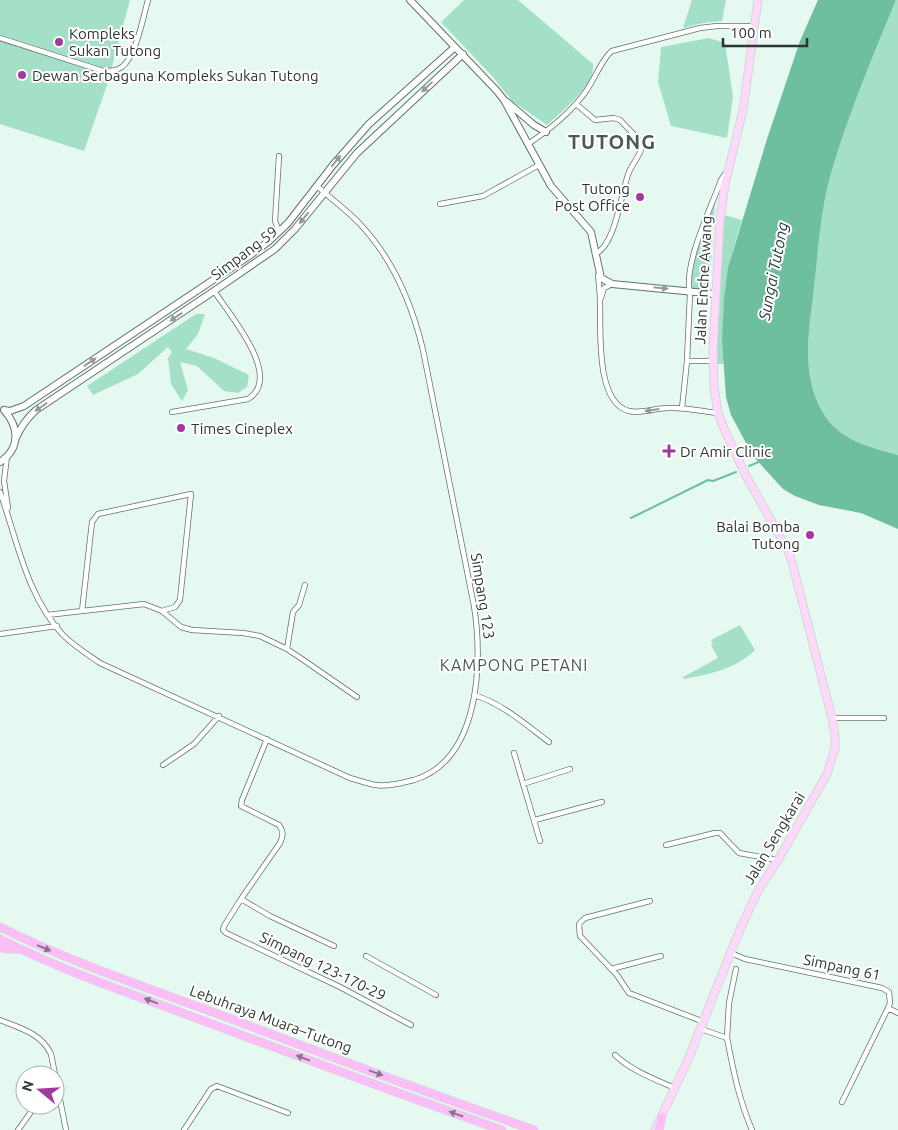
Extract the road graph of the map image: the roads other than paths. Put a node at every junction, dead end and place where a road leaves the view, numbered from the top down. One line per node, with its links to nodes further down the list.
1 (148, 0): 5 (street)
2 (410, 0): 6 (street)
3 (758, 0): 4 (main road, Jalan Enche Awang)
4 (755, 26): 9 (street); 14 (main road, Jalan Enche Awang)
5 (0, 38)
6 (455, 46): 7 (street); 15 (street, Simpang 59, one-way to 6)
7 (463, 54): 8 (street); 16 (street, Simpang 59, one-way to 16)
8 (504, 100): 10 (street); 11 (street)
9 (576, 104): 10 (street); 19 (street)
10 (546, 132): 11 (street)
11 (528, 144): 13 (street)
12 (279, 156): 18 (street, Simpang 59)
13 (539, 165): 17 (street); 19 (street)
14 (730, 167): 23 (street); 24 (main road, Jalan Enche Awang)
15 (316, 186): 16 (street, Simpang 123); 18 (street, Simpang 59)
16 (324, 193): 22 (street, Simpang 59, one-way to 22); 45 (street, Simpang 123)
17 (440, 204)
18 (279, 231): 29 (street, Simpang 59, one-way to 18)
19 (595, 254): 20 (street)
20 (598, 267): 21 (street); 25 (street)
21 (612, 284): 23 (street, one-way to 23); 25 (street)
22 (214, 291): 30 (street); 32 (street, Simpang 59, one-way to 32)
23 (690, 293): 24 (street); 26 (street)
24 (716, 294): 27 (main road, Jalan Enche Awang)
25 (600, 302): 28 (street, one-way to 25)
26 (687, 361): 27 (street); 28 (street)
27 (712, 361): 31 (main road, Jalan Enche Awang)
28 (682, 408): 31 (street)
29 (2, 409): 32 (street)
30 (172, 412)
31 (718, 413): 37 (main road, Jalan Enche Awang)
32 (15, 440): 33 (street, Simpang 59)
33 (7, 456): 34 (street); 36 (street, Simpang 123)
34 (0, 462)
35 (0, 492): 36 (street, Simpang 123)
36 (11, 522): 41 (street, Simpang 123)
37 (787, 549): 48 (main road, Jalan Sengkarai)
38 (305, 585): 44 (street)
39 (82, 611): 40 (street); 40 (street); 41 (street)
40 (162, 611): 44 (street)
41 (47, 615): 42 (street, Simpang 123)
42 (57, 626): 43 (street); 47 (street, Simpang 123)
43 (0, 634)
44 (287, 649): 46 (street)
45 (474, 694): 50 (street, Simpang 123); 51 (street)
46 (357, 697)
47 (219, 716): 50 (street, Simpang 123); 53 (street)
48 (832, 718): 49 (street); 60 (main road, Jalan Sengkarai)
49 (884, 718)
50 (267, 738): 61 (street)
51 (549, 742)
52 (514, 754): 55 (street)
53 (163, 765)
54 (570, 769): 55 (street)
55 (524, 784): 57 (street)
56 (602, 802): 57 (street)
57 (535, 820): 58 (street)
58 (540, 841)
59 (666, 845): 60 (street)
60 (778, 860): 68 (main road, Jalan Sengkarai)
61 (240, 899): 65 (street); 78 (street, Simpang 123-170-29)
62 (650, 901): 71 (street)
63 (0, 927): 93 (highway, Lebuhraya Muara–Tutong, one-way to 93)
64 (0, 939): 67 (highway, Lebuhraya Muara–Tutong)
65 (334, 946)
66 (0, 947): 67 (highway)
67 (21, 950): 92 (highway, Lebuhraya Muara–Tutong, one-way to 67)
68 (731, 953): 74 (street, Simpang 61); 77 (main road, Jalan Sengkarai)
69 (366, 956): 73 (street)
70 (661, 956): 71 (street)
71 (611, 969): 77 (street)
72 (736, 969): 80 (street)
73 (436, 995)
74 (888, 1008): 75 (street); 84 (street)
75 (898, 1013)
76 (0, 1020): 82 (street)
77 (704, 1022): 79 (main road, Jalan Sengkarai)
78 (411, 1025)
79 (701, 1029): 80 (street); 83 (main road, Jalan Sengkarai)
80 (727, 1038): 96 (street)
81 (615, 1055): 83 (street)
82 (52, 1065)
83 (675, 1088): 88 (main road, Jalan Sengkarai)
84 (842, 1102)
85 (288, 1113): 91 (street)
86 (29, 1115): 89 (street)
87 (63, 1115): 90 (street)
88 (662, 1117): 94 (main road, Jalan Sengkarai); 95 (highway)
89 (18, 1130)
90 (66, 1130)
91 (184, 1130)
92 (502, 1130)
93 (534, 1130)
94 (655, 1130)
95 (659, 1130)
96 (752, 1130)

